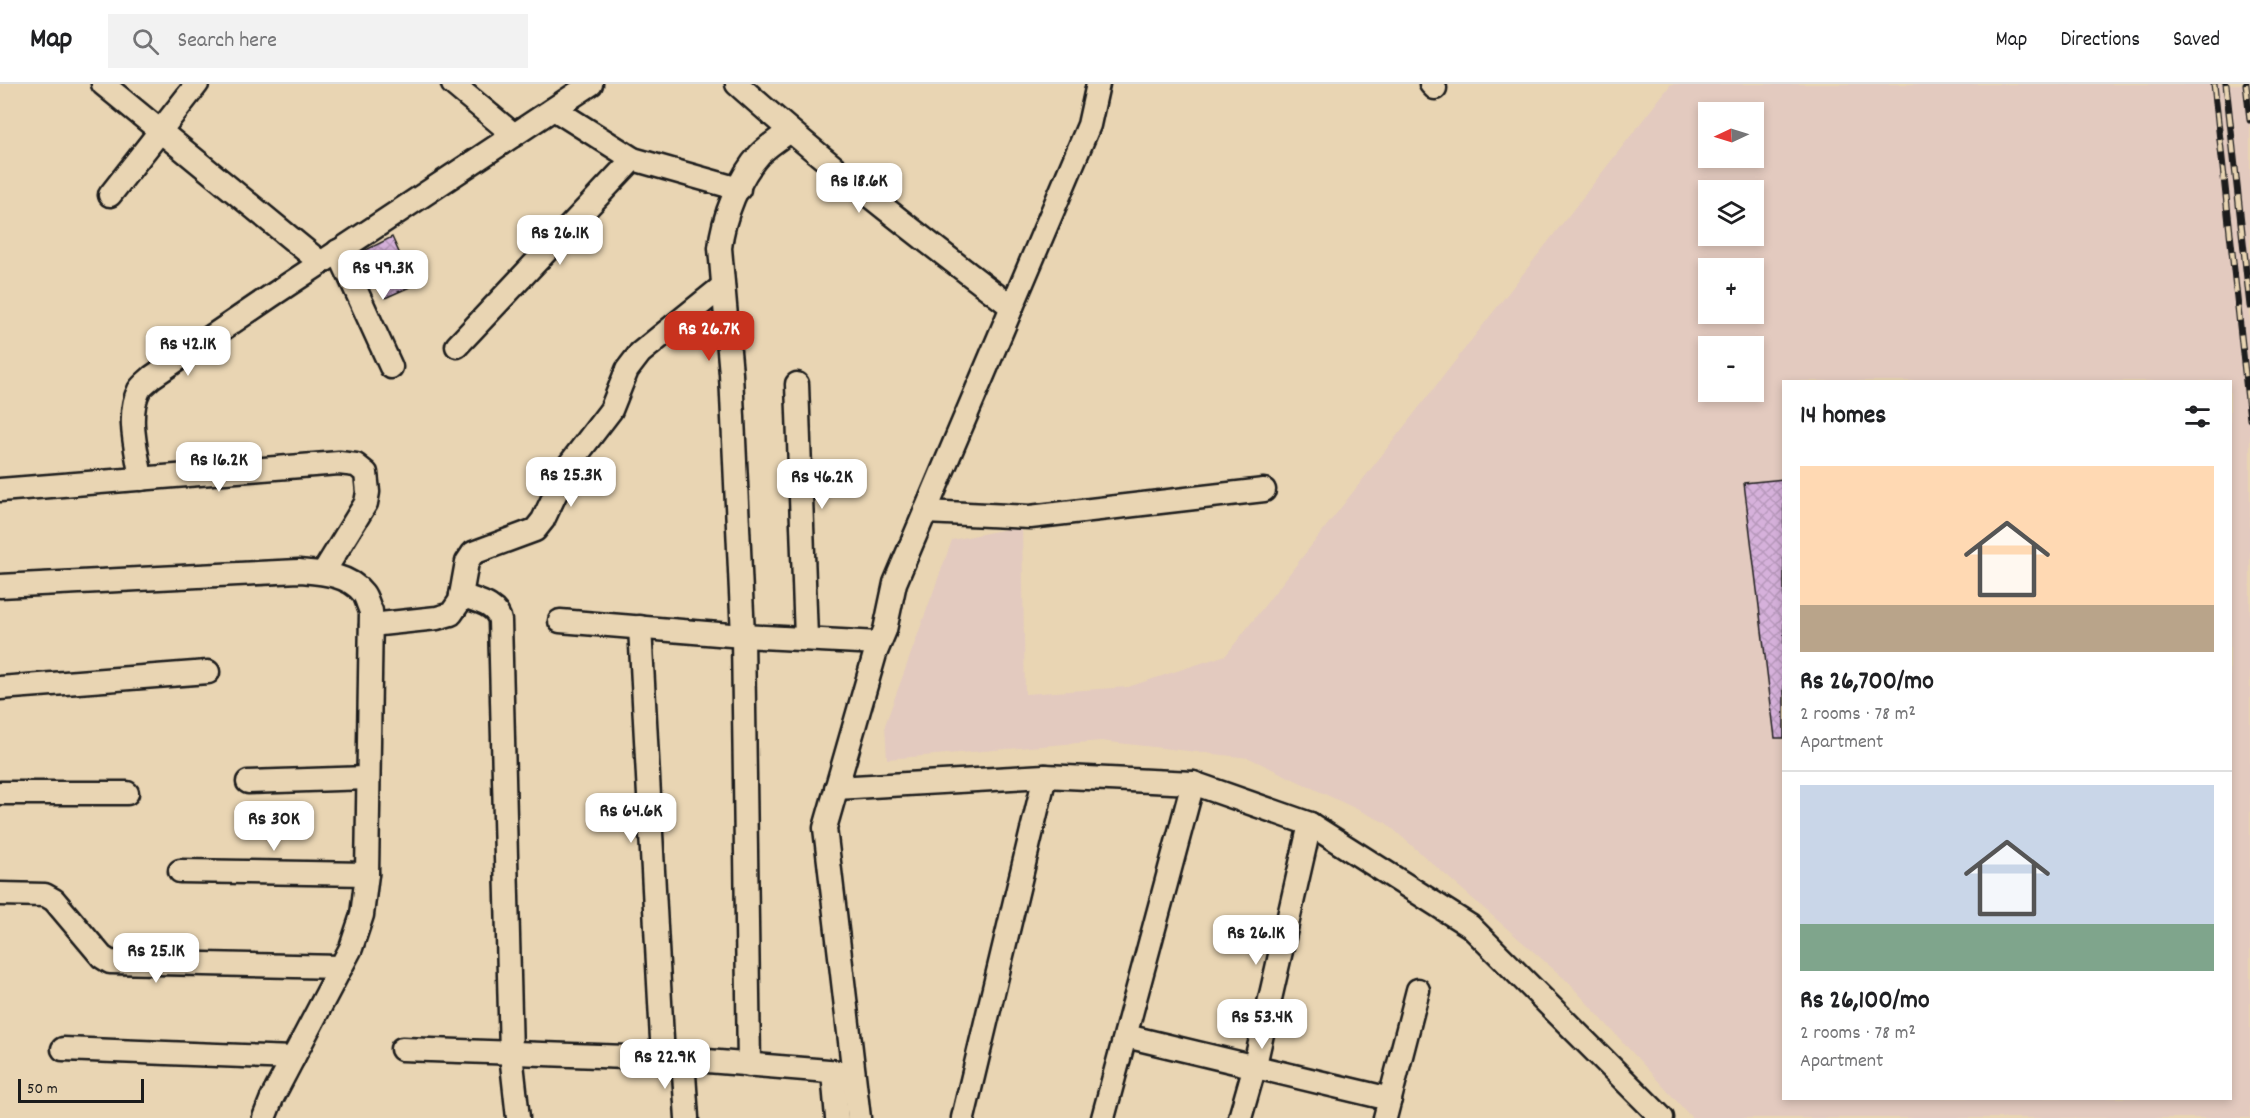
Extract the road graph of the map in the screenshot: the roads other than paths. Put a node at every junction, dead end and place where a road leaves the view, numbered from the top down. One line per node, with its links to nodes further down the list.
1 (103, 84): 8 (street)
2 (197, 84): 8 (street)
3 (453, 84): 10 (street)
4 (591, 84): 7 (street)
5 (737, 84): 9 (street)
6 (1098, 84): 16 (street)
7 (554, 109): 10 (street); 11 (street)
8 (160, 130): 13 (street); 14 (street)
9 (790, 131): 12 (street); 16 (street)
10 (514, 135): 14 (street)
11 (633, 159): 12 (street); 17 (street)
12 (739, 189): 15 (street)
13 (110, 195)
14 (330, 257): 18 (street); 20 (street)
15 (723, 286): 26 (street); 30 (street)
16 (1012, 307): 23 (street)
17 (457, 346)
18 (391, 367)
19 (797, 384): 31 (street)
20 (141, 479): 21 (street); 24 (street)
21 (0, 490)
22 (1263, 490): 23 (street)
23 (925, 512): 32 (street)
24 (323, 573): 25 (street); 28 (street)
25 (0, 587)
26 (461, 595): 28 (street); 51 (street)
27 (560, 621): 29 (street)
28 (370, 625): 36 (street)
29 (640, 627): 30 (street); 53 (street)
30 (743, 636): 31 (street); 54 (street)
31 (806, 638): 32 (street)
32 (879, 643): 39 (street)
33 (208, 672): 34 (street)
34 (0, 688)
35 (1045, 776): 38 (street); 39 (street); 63 (street)
36 (368, 778): 37 (street); 44 (street)
37 (248, 782)
38 (1193, 783): 42 (street); 48 (street)
39 (836, 788): 56 (street)
40 (0, 793): 41 (street)
41 (127, 793)
42 (1310, 824): 55 (street); 66 (street)
43 (180, 871): 44 (street)
44 (367, 874): 46 (street)
45 (0, 894): 46 (street)
46 (341, 967): 52 (street)
47 (1418, 990): 57 (street)
48 (1126, 1036): 55 (street); 64 (street)
49 (402, 1049): 51 (street)
50 (63, 1050): 52 (street)
51 (512, 1054): 53 (street); 59 (street)
52 (293, 1058): 58 (street)
53 (673, 1059): 54 (street); 60 (street)
54 (749, 1065): 56 (street)
55 (1254, 1068): 57 (street); 65 (street)
56 (843, 1072): 61 (street); 62 (street)
57 (1387, 1109)
58 (264, 1118)
59 (518, 1118)
60 (687, 1118)
61 (837, 1118)
62 (859, 1118)
63 (963, 1118)
64 (1103, 1118)
65 (1240, 1118)
66 (1662, 1118)

